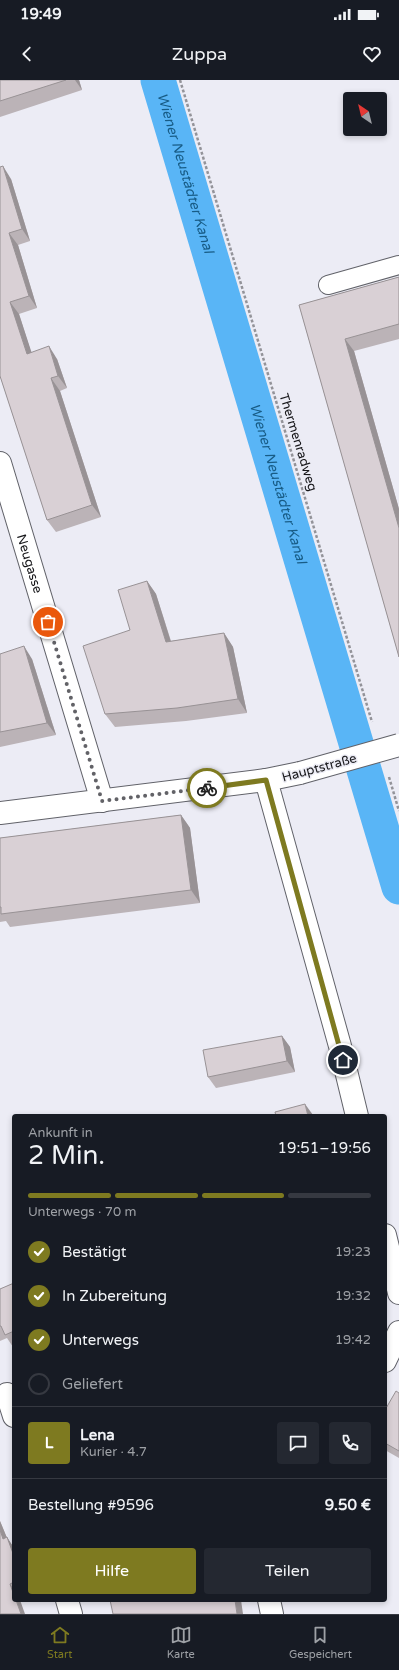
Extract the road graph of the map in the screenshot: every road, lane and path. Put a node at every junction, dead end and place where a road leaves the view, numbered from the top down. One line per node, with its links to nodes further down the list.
1 (180, 80): 5 (path, Thermenradweg)
2 (399, 265): 3 (lane)
3 (328, 285)
4 (0, 463): 9 (street, Neugasse)
5 (374, 727)
6 (399, 745): 8 (street, Hauptstraße, bridge)
7 (388, 773): 10 (path)
8 (266, 780): 9 (street, Hauptstraße); 12 (street)
9 (102, 801): 11 (street, Hauptstraße)
10 (399, 811)
11 (0, 813)
12 (356, 1114)
13 (387, 1243): 14 (street)
14 (399, 1293)
15 (399, 1332): 16 (street)
16 (387, 1357)
17 (7, 1394): 18 (street)
18 (12, 1410)
19 (68, 1602): 21 (street)
20 (269, 1602): 22 (street)
21 (71, 1614)
22 (272, 1614)

